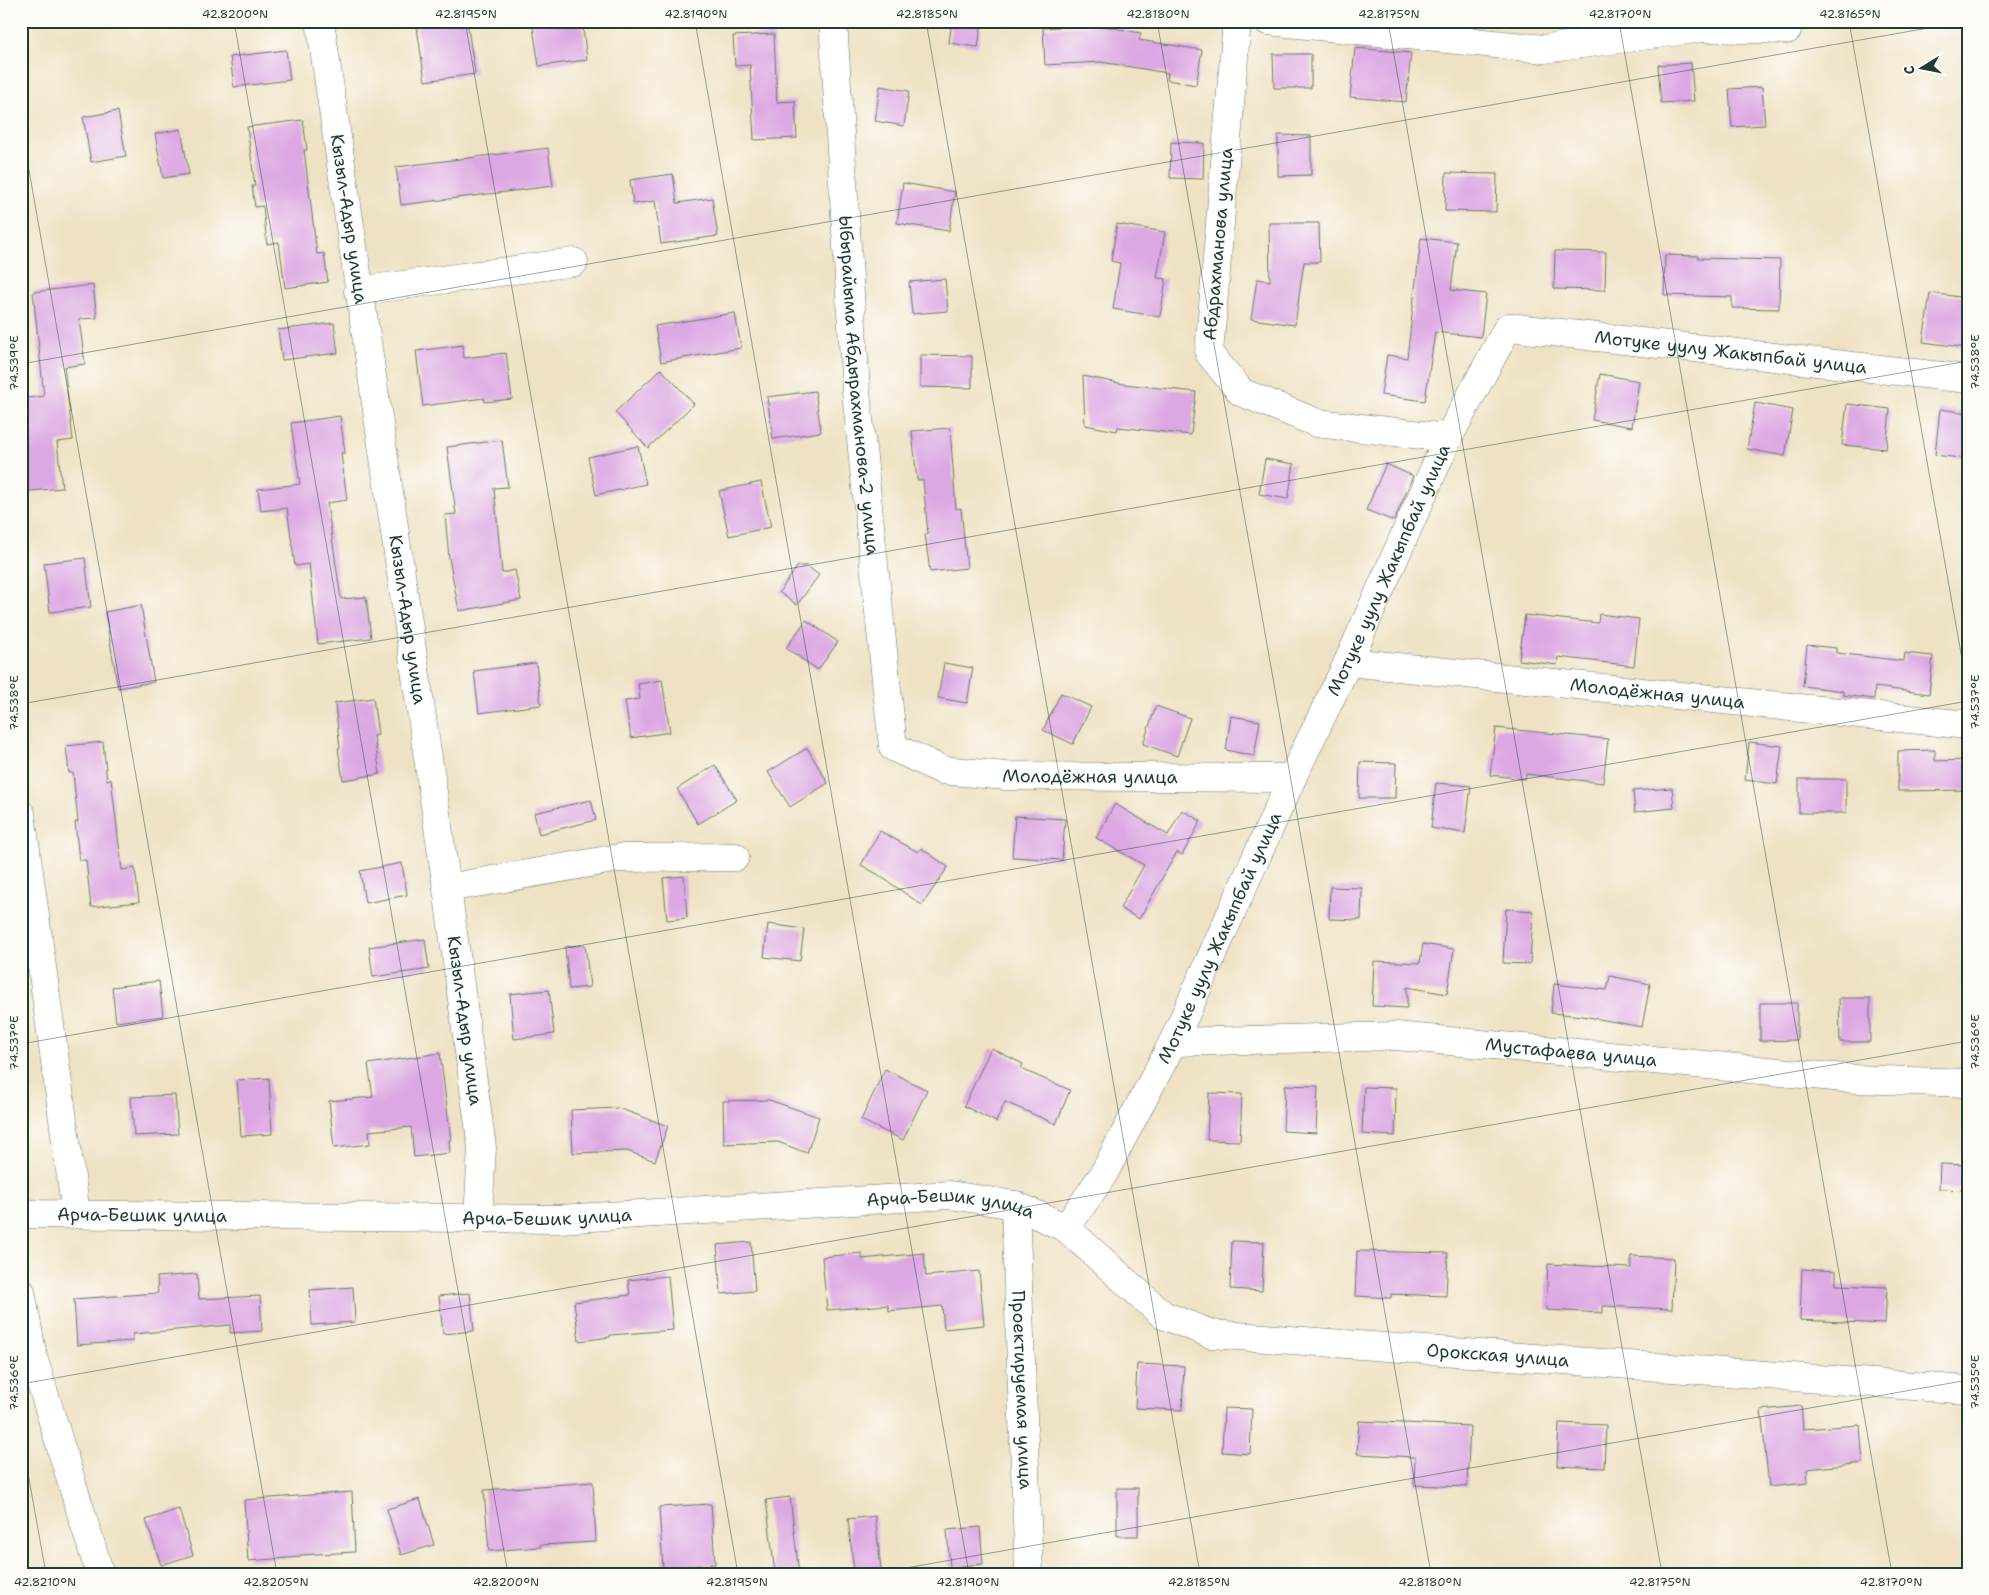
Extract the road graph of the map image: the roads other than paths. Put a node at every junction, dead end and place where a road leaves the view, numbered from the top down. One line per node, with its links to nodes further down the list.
1 (320, 21): 7 (street, Кызыл-Адыр улица)
2 (833, 21): 12 (street, Ыбырайыма Абдырахманова-2 улица)
3 (1237, 21): 9 (street, Абдрахманова улица)
4 (1268, 21): 5 (street)
5 (1788, 26)
6 (574, 262): 7 (street)
7 (358, 291): 16 (street, Кызыл-Адыр улица)
8 (1968, 379): 9 (street, Мотуке уулу Жакыпбай улица)
9 (1448, 438): 10 (street, Мотуке уулу Жакыпбай улица)
10 (1348, 662): 11 (street, Молодёжная улица); 13 (street, Мотуке уулу Жакыпбай улица)
11 (1968, 725)
12 (893, 747): 13 (street, Молодёжная улица)
13 (1292, 778): 17 (street, Мотуке уулу Жакыпбай улица)
14 (21, 814): 21 (street)
15 (735, 857): 16 (street)
16 (447, 888): 22 (street, Кызыл-Адыр улица)
17 (1173, 1042): 18 (street, Мустафаева улица); 23 (street, Мотуке уулу Жакыпбай улица)
18 (1968, 1083)
19 (1015, 1205): 22 (street, Арча-Бешик улица); 23 (street, Арча-Бешик улица); 27 (street, Проектируемая улица)
20 (21, 1214): 21 (street, Арча-Бешик улица)
21 (76, 1214): 22 (street, Арча-Бешик улица)
22 (478, 1218)
23 (1066, 1228): 25 (street, Орокская улица)
24 (21, 1292): 26 (street)
25 (1968, 1390)
26 (100, 1574)
27 (1029, 1574)

